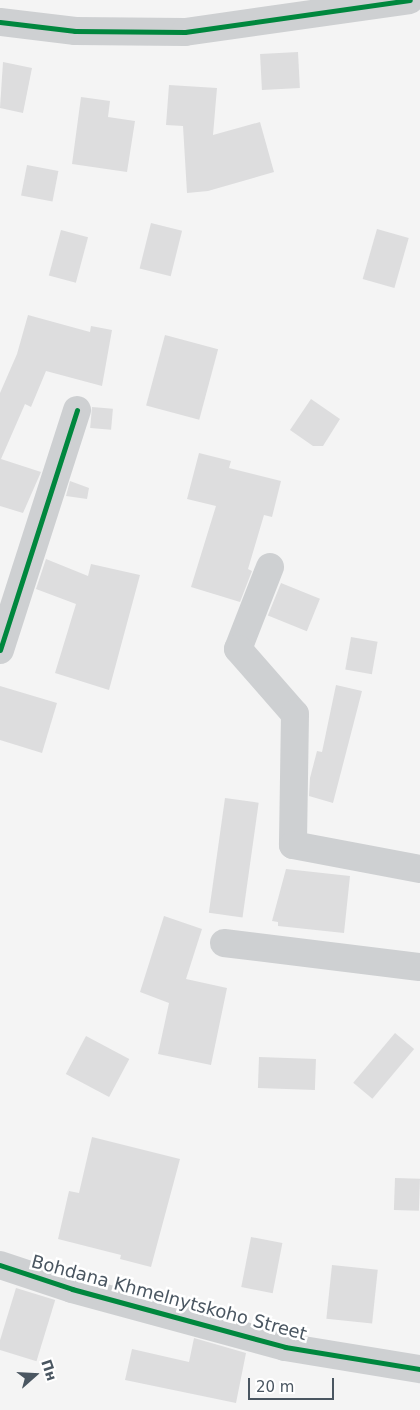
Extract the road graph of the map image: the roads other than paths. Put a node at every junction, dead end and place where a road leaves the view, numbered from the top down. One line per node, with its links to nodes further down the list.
1 (410, 0): 2 (street)
2 (0, 22)
3 (77, 410): 5 (street)
4 (270, 567): 6 (street)
5 (0, 650)
6 (420, 869)
7 (224, 943): 8 (street)
8 (420, 967)
9 (0, 1265): 10 (street, Bohdana Khmelnytskoho Street)
10 (420, 1369)

